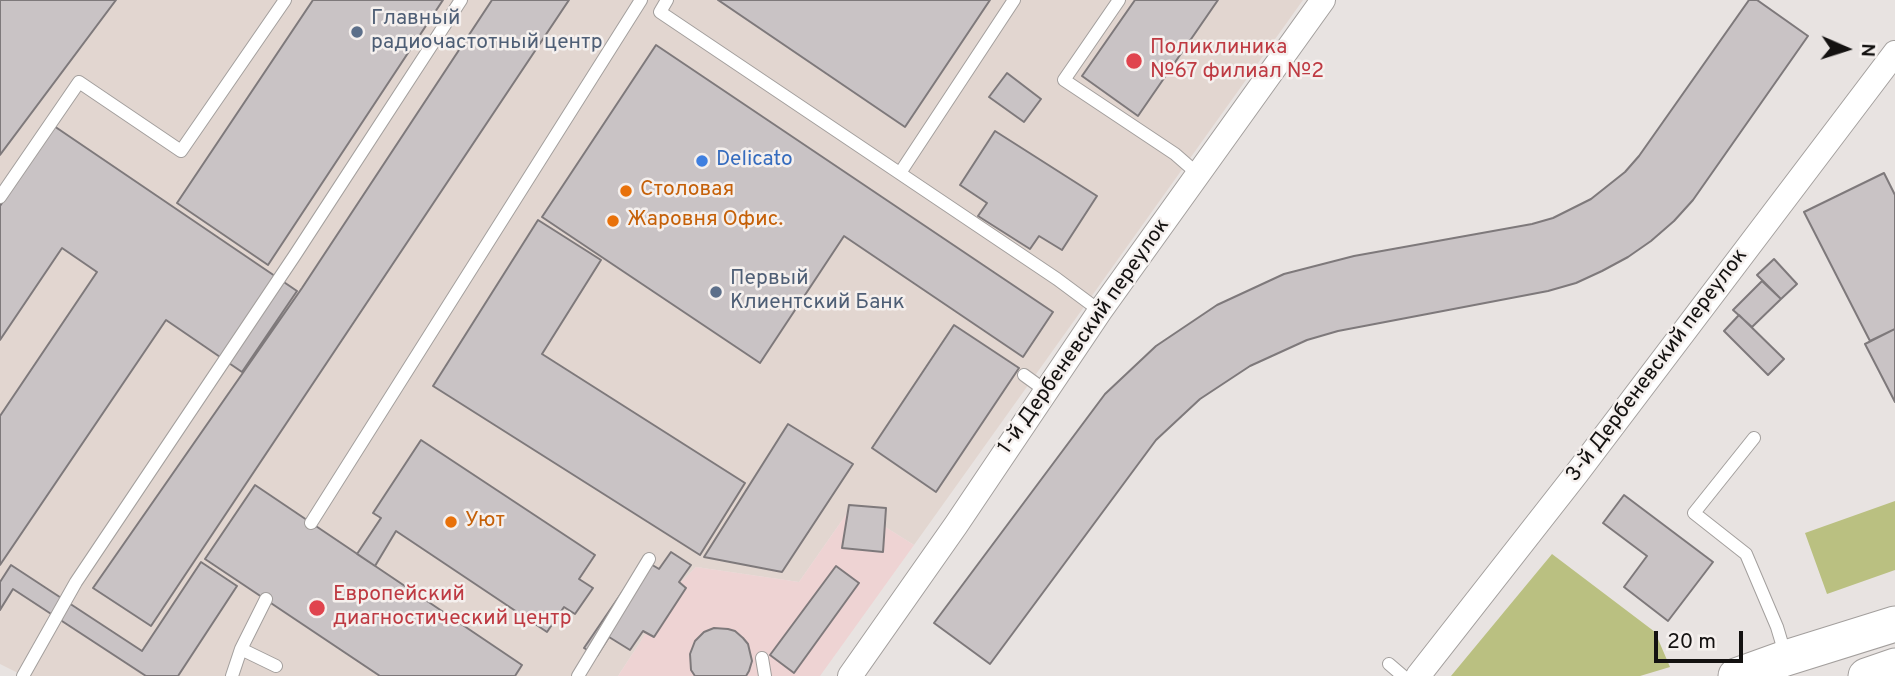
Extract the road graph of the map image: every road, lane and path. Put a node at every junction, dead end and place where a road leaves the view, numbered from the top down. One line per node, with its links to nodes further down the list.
1 (285, 0): 11 (lane)
2 (461, 0): 26 (lane)
3 (640, 0): 16 (lane)
4 (667, 0): 9 (lane)
5 (1014, 0): 9 (lane)
6 (1119, 0): 10 (lane)
7 (1323, 0): 10 (street, 1-й Дербеневский переулок)
8 (1895, 53): 32 (street, 3-й Дербеневский переулок)
9 (900, 173): 12 (lane)
10 (1199, 175): 12 (street, 1-й Дербеневский переулок)
11 (0, 197)
12 (1100, 311): 14 (street, 1-й Дербеневский переулок)
13 (1024, 375): 14 (lane)
14 (1046, 391): 30 (street, 1-й Дербеневский переулок)
15 (1754, 438): 22 (lane)
16 (311, 523)
17 (649, 559): 28 (lane)
18 (266, 599): 20 (lane)
19 (1895, 624): 22 (main road)
20 (241, 649): 24 (lane); 27 (lane)
21 (762, 658): 29 (lane)
22 (1786, 658): 33 (main road)
23 (1390, 664): 31 (lane)
24 (276, 666)
25 (1895, 666): 34 (main road)
26 (23, 676)
27 (232, 676)
28 (578, 676)
29 (765, 676)
30 (850, 676)
31 (1403, 676)
32 (1418, 676)
33 (1736, 676)
34 (1866, 676)

